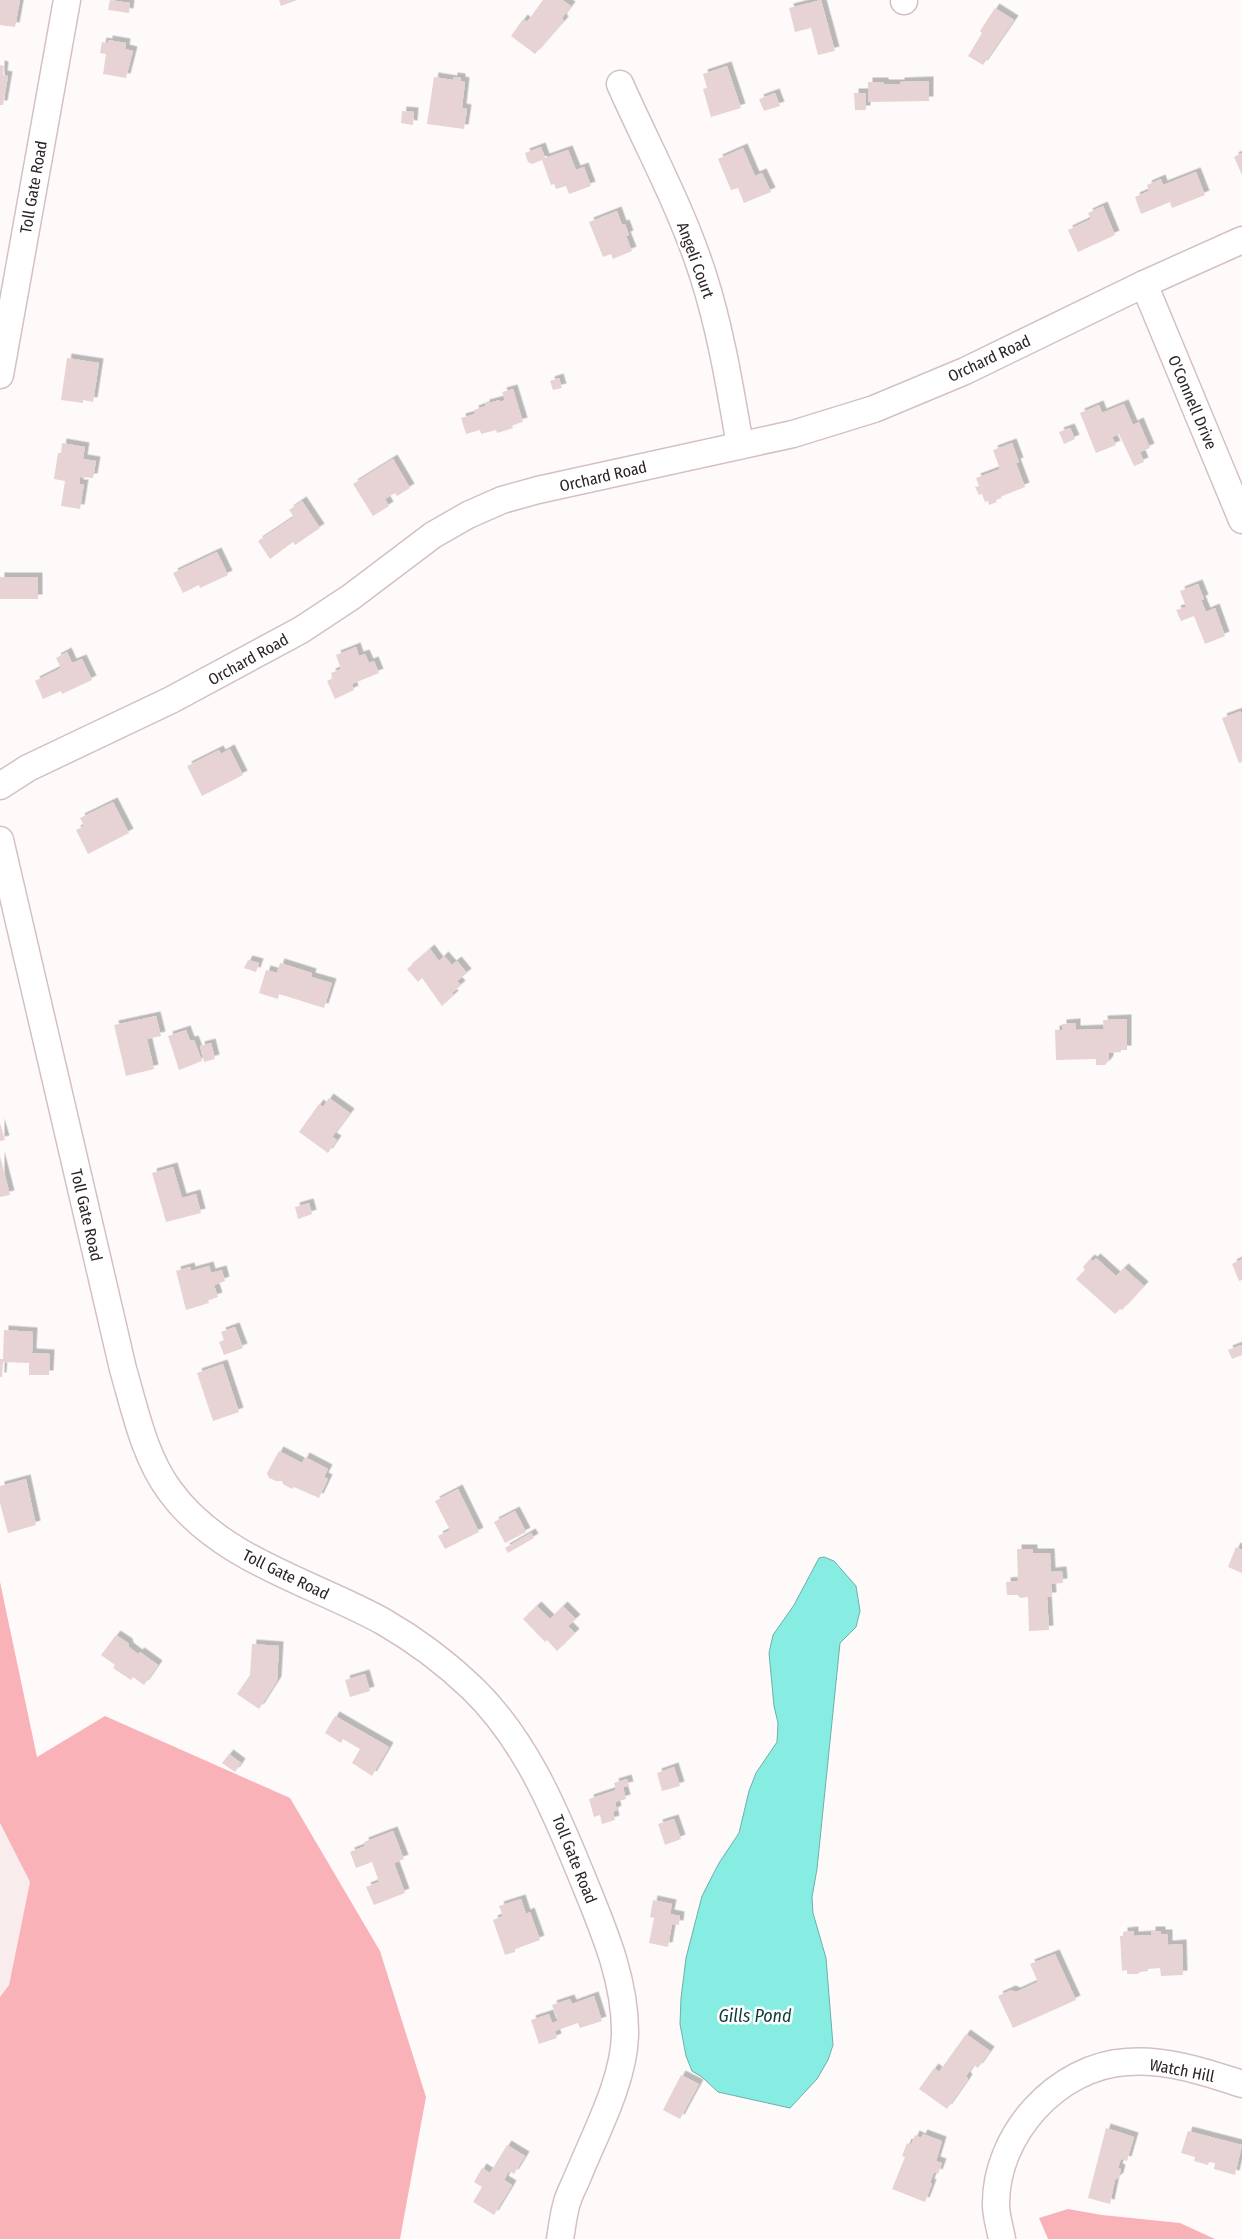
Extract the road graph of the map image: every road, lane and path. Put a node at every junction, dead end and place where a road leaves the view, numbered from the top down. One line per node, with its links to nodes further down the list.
1 (67, 0): 5 (street, Toll Gate Road)
2 (620, 84): 6 (street, Angeli Court)
3 (1242, 240): 4 (street, Orchard Road)
4 (1144, 284): 6 (street, Orchard Road); 7 (street, O'Connell Drive)
5 (0, 375)
6 (740, 445): 8 (street, Orchard Road)
7 (1242, 520)
8 (0, 786)
9 (0, 840): 11 (street, Toll Gate Road)
10 (1242, 2084): 12 (street, Watch Hill)
11 (560, 2239)
12 (1002, 2239)

